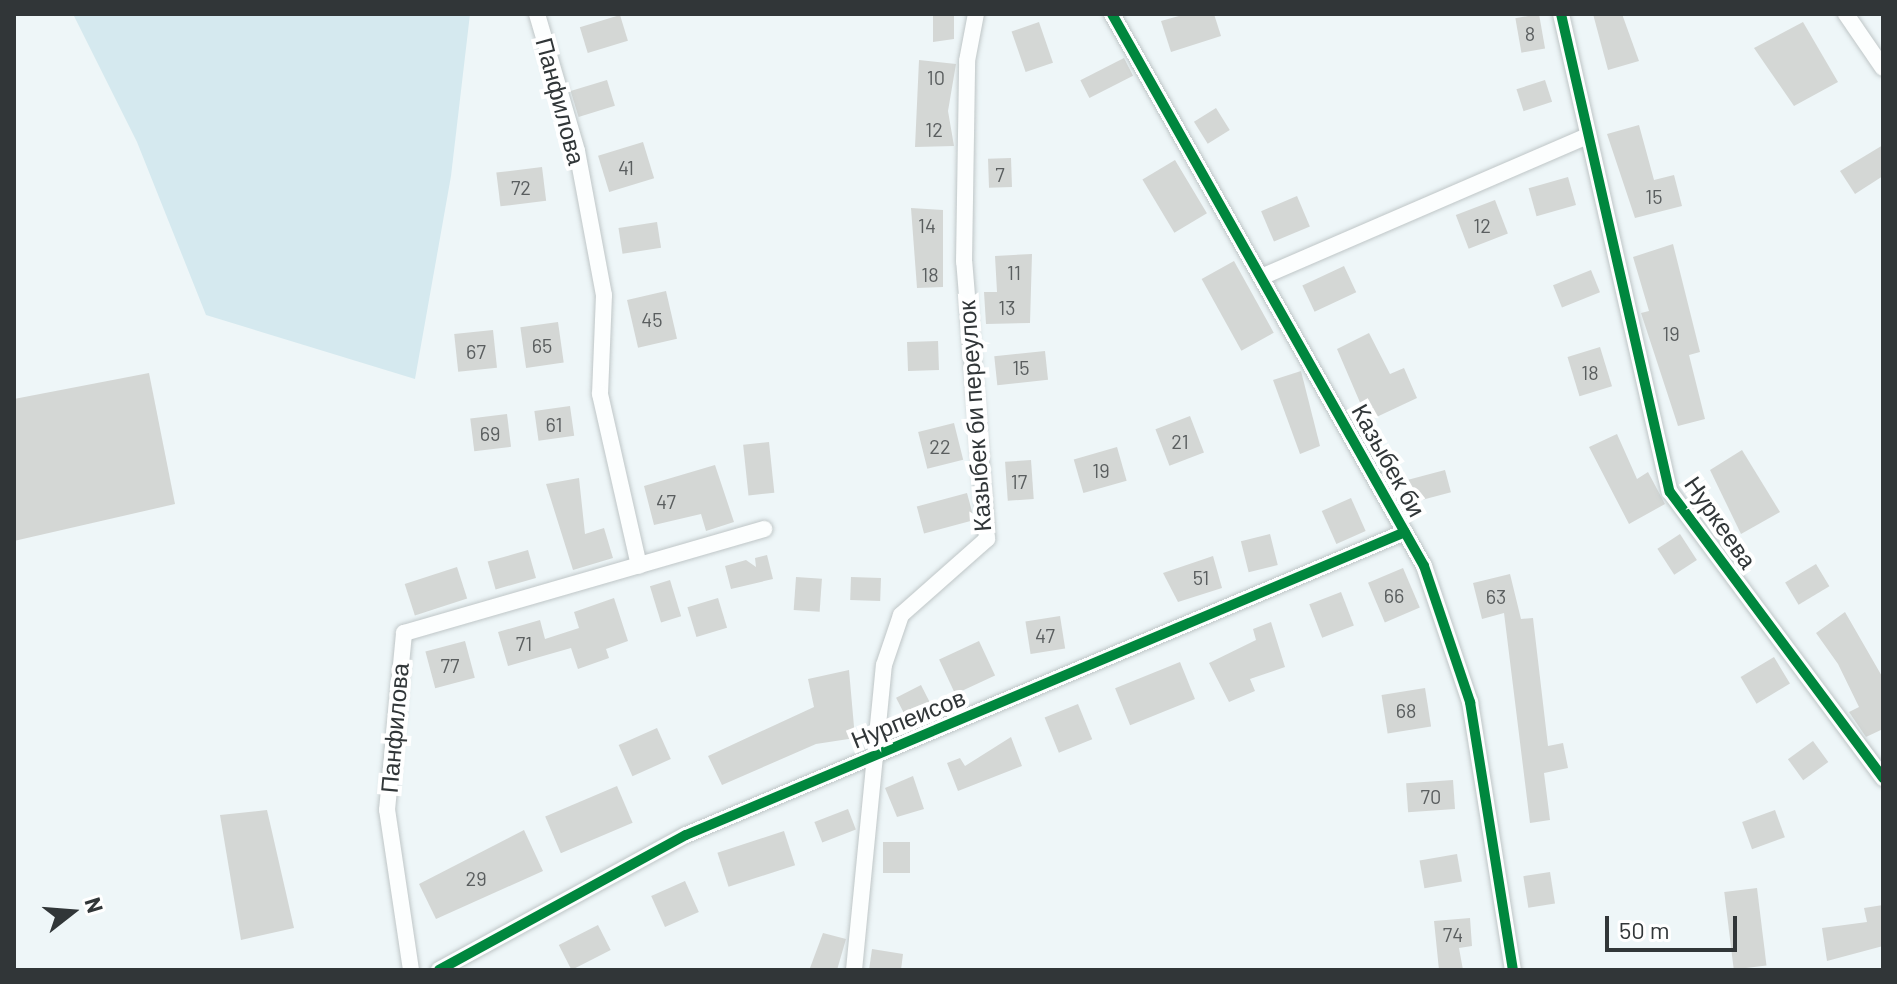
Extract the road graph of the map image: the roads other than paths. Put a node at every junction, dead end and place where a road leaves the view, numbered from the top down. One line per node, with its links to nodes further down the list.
1 (537, 14): 11 (street, Панфилова)
2 (976, 14): 12 (street, Казыбек би переулок)
3 (1112, 14): 8 (street, Казыбек би)
4 (1561, 14): 7 (street, Нуркеева)
5 (1846, 14): 6 (street)
6 (1883, 68)
7 (1587, 136): 8 (street); 13 (street, Нуркеева)
8 (1266, 275): 10 (street, Казыбек би)
9 (764, 529): 11 (street, Панфилова)
10 (1405, 532): 12 (street, Нурпеисов); 17 (street, Казыбек би)
11 (639, 566): 14 (street, Панфилова)
12 (875, 752): 15 (street, Нурпеисов); 16 (street, Казыбек би переулок)
13 (1883, 778)
14 (411, 970)
15 (439, 970)
16 (854, 970)
17 (1513, 970)

